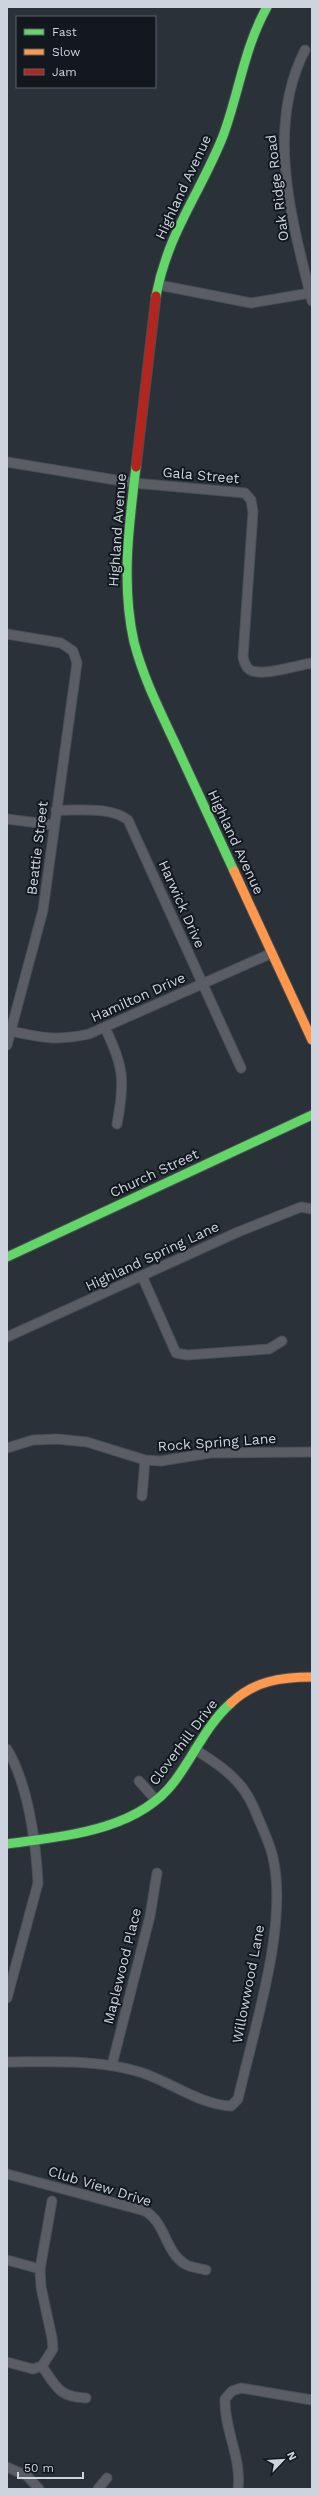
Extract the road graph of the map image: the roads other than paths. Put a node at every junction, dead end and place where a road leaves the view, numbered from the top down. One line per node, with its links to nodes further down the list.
1 (267, 7): 3 (main road, Highland Avenue)
2 (305, 50): 4 (street, Oak Ridge Road)
3 (159, 285): 4 (street); 6 (main road, Highland Avenue)
4 (311, 297)
5 (7, 462): 6 (street, Gala Street)
6 (134, 483): 8 (street, Gala Street); 12 (main road, Highland Avenue)
7 (7, 634): 9 (street, Beattie Street)
8 (312, 664)
9 (56, 810): 11 (street, Beattie Street); 13 (street, Harwick Drive)
10 (7, 819): 11 (street)
11 (54, 825): 15 (street, Beattie Street)
12 (272, 953): 13 (street, Hamilton Drive); 16 (main road, Highland Avenue)
13 (202, 984): 14 (street, Hamilton Drive); 18 (street, Harwick Drive)
14 (105, 1028): 15 (street, Hamilton Drive); 20 (street)
15 (11, 1031): 17 (street, Beattie Street)
16 (312, 1040)
17 (7, 1045)
18 (241, 1068)
19 (312, 1115): 22 (main road, Church Street)
20 (116, 1124)
21 (311, 1208): 23 (street, Highland Spring Lane)
22 (7, 1257)
23 (142, 1276): 24 (street, Highland Spring Lane); 25 (street)
24 (7, 1337)
25 (282, 1341)
26 (7, 1448): 28 (street, Rock Spring Lane)
27 (312, 1452): 28 (street, Rock Spring Lane)
28 (145, 1460): 29 (street)
29 (142, 1496)
30 (312, 1677): 32 (main road, Cloverhill Drive)
31 (7, 1749): 35 (street)
32 (195, 1749): 34 (main road, Cloverhill Drive); 40 (street, Willowwood Lane)
33 (139, 1781): 34 (street)
34 (156, 1800): 35 (main road, Cloverhill Drive)
35 (32, 1840): 36 (main road, Cloverhill Drive); 38 (street)
36 (7, 1844)
37 (157, 1873): 40 (street, Maplewood Place)
38 (7, 1998)
39 (7, 2062): 40 (street)
40 (112, 2065)
41 (7, 2174): 45 (street, Club View Drive)
42 (52, 2201): 44 (street)
43 (7, 2260): 44 (street)
44 (40, 2269): 47 (street)
45 (206, 2270)
46 (7, 2362): 47 (street)
47 (42, 2366): 48 (street)
48 (86, 2398)
49 (312, 2400): 54 (street)
50 (7, 2467): 52 (street)
51 (107, 2478): 53 (street)
52 (39, 2489)
53 (98, 2489)
54 (238, 2489)

